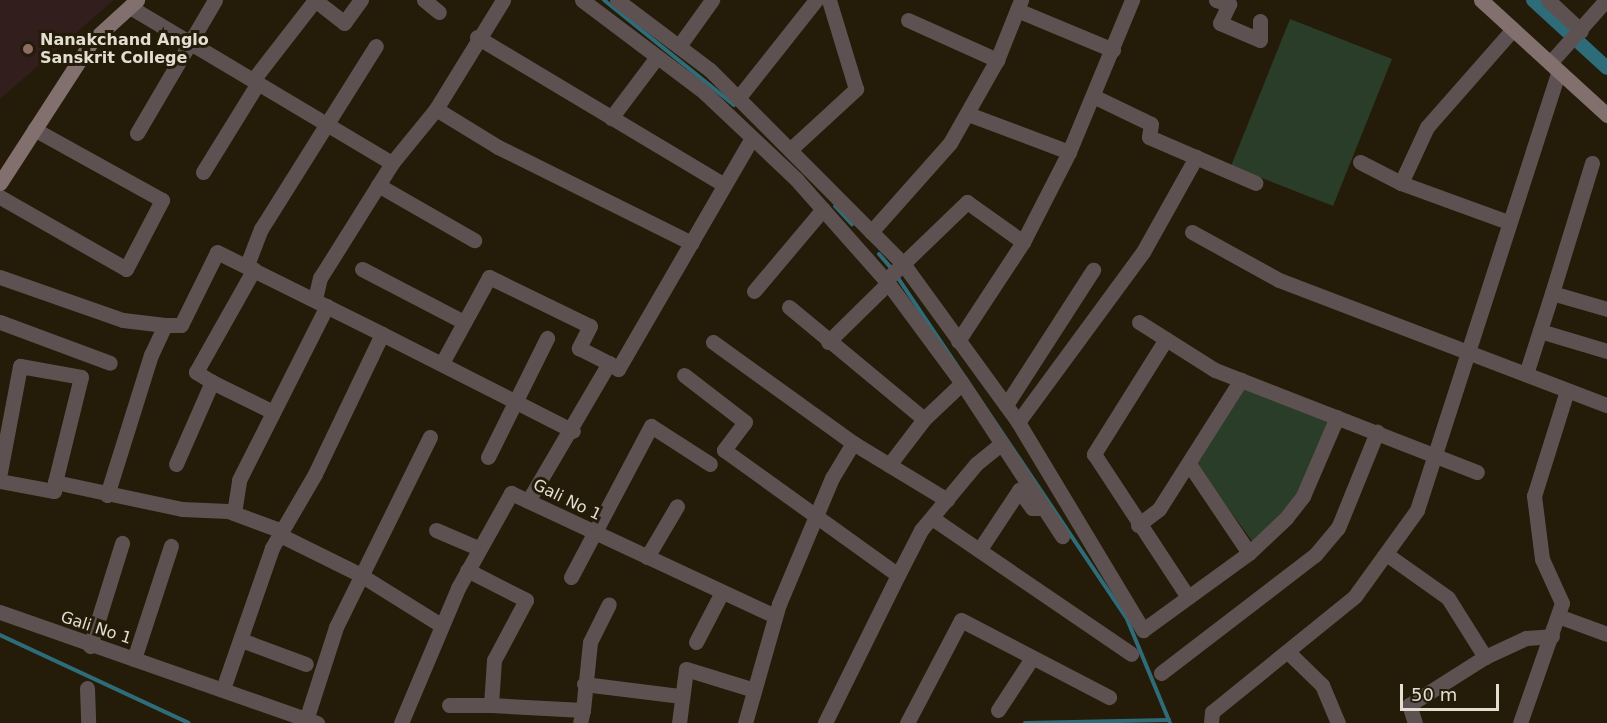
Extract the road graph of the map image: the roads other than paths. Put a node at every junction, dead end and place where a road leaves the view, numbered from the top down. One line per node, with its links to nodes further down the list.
1 (215, 0): 23 (street)
2 (361, 0): 30 (street)
3 (424, 0): 17 (street)
4 (503, 0): 22 (street)
5 (582, 0): 27 (street)
6 (617, 0): 25 (street)
7 (713, 0): 25 (street)
8 (816, 0): 32 (street)
9 (829, 0): 41 (street)
10 (1132, 0): 26 (street)
11 (1216, 0): 19 (street)
12 (1481, 0): 20 (street)
13 (1548, 0): 21 (street)
14 (1606, 0): 21 (street)
15 (134, 3): 23 (street); 38 (street)
16 (1019, 5): 26 (street); 28 (street)
17 (439, 12)
18 (908, 20): 28 (street)
19 (1260, 21)
20 (1513, 29): 29 (street); 50 (street)
21 (1579, 34): 29 (street)
22 (477, 37): 33 (street); 36 (street)
23 (190, 44): 30 (street); 39 (street)
24 (376, 46): 37 (street)
25 (679, 46): 32 (street)
26 (1113, 50): 31 (street)
27 (657, 57): 36 (street); 40 (street)
28 (997, 60): 34 (street)
29 (1555, 67): 35 (street); 55 (street)
30 (256, 82): 37 (street); 47 (street)
31 (1093, 96): 42 (street); 43 (street)
32 (739, 97): 41 (street)
33 (436, 110): 45 (street); 60 (street)
34 (968, 114): 42 (street); 56 (street)
35 (1607, 115)
36 (611, 118): 52 (street)
37 (326, 122): 45 (street); 61 (street)
38 (34, 129): 48 (street); 53 (street)
39 (137, 133)
40 (752, 138): 52 (street); 54 (street)
41 (793, 147): 56 (street)
42 (1069, 152): 59 (street)
43 (1196, 157): 49 (street); 100 (street)
44 (1360, 162): 50 (street)
45 (392, 163): 51 (street)
46 (1592, 163): 68 (street)
47 (203, 172)
48 (0, 183)
49 (1256, 183)
50 (1401, 183): 55 (street)
51 (378, 185): 58 (street); 69 (street)
52 (724, 185): 60 (street)
53 (0, 197)
54 (823, 209): 66 (street); 67 (street)
55 (1508, 222): 83 (street)
56 (871, 232): 62 (street)
57 (1192, 232): 83 (street)
58 (474, 240)
59 (1023, 242): 62 (street); 80 (street)
60 (691, 243): 87 (street)
61 (250, 267): 69 (street); 75 (street); 91 (street)
62 (902, 267): 66 (street); 80 (street)
63 (362, 269): 73 (street)
64 (1093, 270): 95 (street)
65 (0, 277): 75 (street)
66 (887, 281): 82 (street); 92 (street)
67 (754, 291)
68 (1552, 293): 71 (street); 76 (street)
69 (321, 302): 77 (street); 97 (street)
70 (789, 307): 82 (street)
71 (1607, 309)
72 (0, 322): 85 (street)
73 (464, 322): 86 (street); 87 (street)
74 (1139, 322): 79 (street)
75 (165, 326): 116 (street)
76 (1540, 331): 84 (street); 88 (street)
77 (382, 334): 86 (street); 126 (street)
78 (547, 338): 94 (street)
79 (1166, 339): 90 (street); 124 (street)
80 (958, 341): 95 (street)
81 (713, 342): 104 (street)
82 (828, 342): 99 (street)
83 (1468, 351): 88 (street); 106 (street)
84 (1607, 351)
85 (110, 363)
86 (442, 363): 94 (street)
87 (609, 363): 101 (street)
88 (1526, 374): 93 (street)
89 (684, 375): 123 (street)
90 (1241, 380): 98 (street); 110 (street)
91 (212, 382): 97 (street); 108 (street)
92 (962, 382): 99 (street); 105 (street)
93 (1567, 391): 96 (street); 145 (street)
94 (514, 403): 101 (street); 107 (street)
95 (1006, 405): 100 (street)
96 (1607, 405)
97 (273, 412): 121 (street)
98 (1337, 417): 102 (street); 133 (street)
99 (924, 419): 111 (street)
100 (1018, 422): 141 (street)
101 (573, 430): 118 (street)
102 (1377, 432): 106 (street); 158 (street)
103 (430, 437): 137 (street)
104 (853, 443): 111 (street); 123 (street)
105 (1002, 443): 117 (street); 120 (street)
106 (1435, 454): 113 (street); 134 (street)
107 (488, 457)
108 (176, 464)
109 (710, 464): 127 (street)
110 (1189, 464): 124 (street); 133 (street)
111 (889, 465): 117 (street)
112 (0, 472): 115 (street)
113 (1477, 472)
114 (0, 481): 115 (street)
115 (55, 482): 116 (street)
116 (107, 495): 121 (street)
117 (947, 500): 122 (street)
118 (528, 501): 127 (street, Gali No 1); 131 (street, Gali No 1)
119 (677, 506): 135 (street)
120 (1044, 507): 128 (street); 132 (street)
121 (234, 513): 126 (street)
122 (932, 518): 132 (street); 138 (street)
123 (815, 519): 138 (street); 144 (street)
124 (1138, 525): 141 (street)
125 (436, 530): 131 (street)
126 (281, 533): 137 (street); 149 (street)
127 (596, 534): 135 (street, Gali No 1); 139 (street)
128 (1062, 536)
129 (122, 543): 151 (street)
130 (171, 546): 156 (street)
131 (478, 548): 136 (street, Gali No 1)
132 (980, 549): 153 (street)
133 (1249, 553): 141 (street)
134 (1389, 556): 152 (street); 154 (street)
135 (647, 557): 140 (street, Gali No 1)
136 (467, 570): 146 (street, Gali No 1); 166 (street)
137 (359, 574): 146 (street); 169 (street)
138 (898, 575): 176 (street)
139 (572, 577)
140 (721, 594): 144 (street, Gali No 1); 150 (street)
141 (1188, 597)
142 (609, 604): 159 (street)
143 (0, 612): 151 (street, Gali No 1)
144 (776, 616): 161 (street)
145 (1558, 616): 147 (street); 148 (street)
146 (441, 625): 173 (street, Gali No 1)
147 (1607, 634)
148 (1552, 636): 154 (street); 179 (street)
149 (241, 640): 157 (street); 162 (street)
150 (696, 642)
151 (90, 646): 156 (street, Gali No 1)
152 (1289, 653): 171 (street); 177 (street)
153 (1131, 654)
154 (1485, 657): 178 (street)
155 (1032, 658): 164 (street); 167 (street); 170 (street)
156 (134, 659): 162 (street, Gali No 1)
157 (306, 664)
158 (1161, 673)
159 (584, 684): 163 (street); 168 (street)
160 (87, 688): 172 (street)
161 (751, 689): 163 (street); 175 (street)
162 (224, 690): 169 (street, Gali No 1)
163 (681, 696): 174 (street)
164 (1109, 697)
165 (449, 705): 166 (street)
166 (491, 705): 168 (street)
167 (998, 710)
168 (581, 716)
169 (312, 722)
170 (908, 722)
171 (1212, 722)
172 (88, 723)
173 (400, 723)
174 (679, 723)
175 (744, 723)
176 (825, 723)
177 (1338, 723)
178 (1415, 723)
179 (1520, 723)

